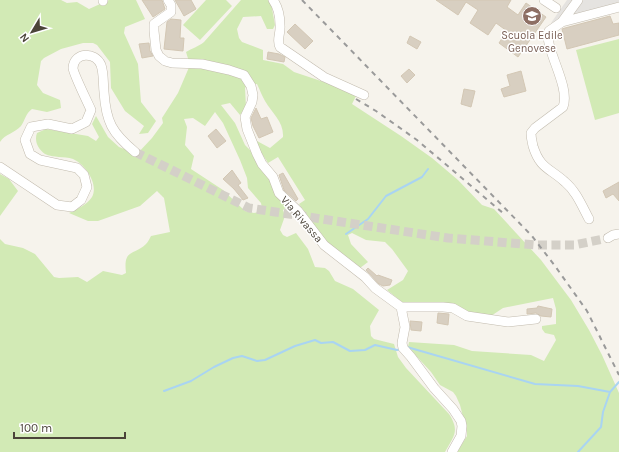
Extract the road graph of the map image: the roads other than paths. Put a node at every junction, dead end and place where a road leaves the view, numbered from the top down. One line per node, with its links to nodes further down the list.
1 (168, 0): 14 (street, Via Rivassa)
2 (274, 0): 8 (street)
3 (544, 0): 6 (street)
4 (578, 0): 7 (street)
5 (619, 7): 7 (street)
6 (556, 8)
7 (562, 22): 11 (street)
8 (364, 95)
9 (135, 152): 10 (street)
10 (0, 167)
11 (589, 219)
12 (619, 234): 13 (street)
13 (619, 241)
14 (401, 307): 15 (street); 16 (street)
15 (536, 319)
16 (452, 452)

